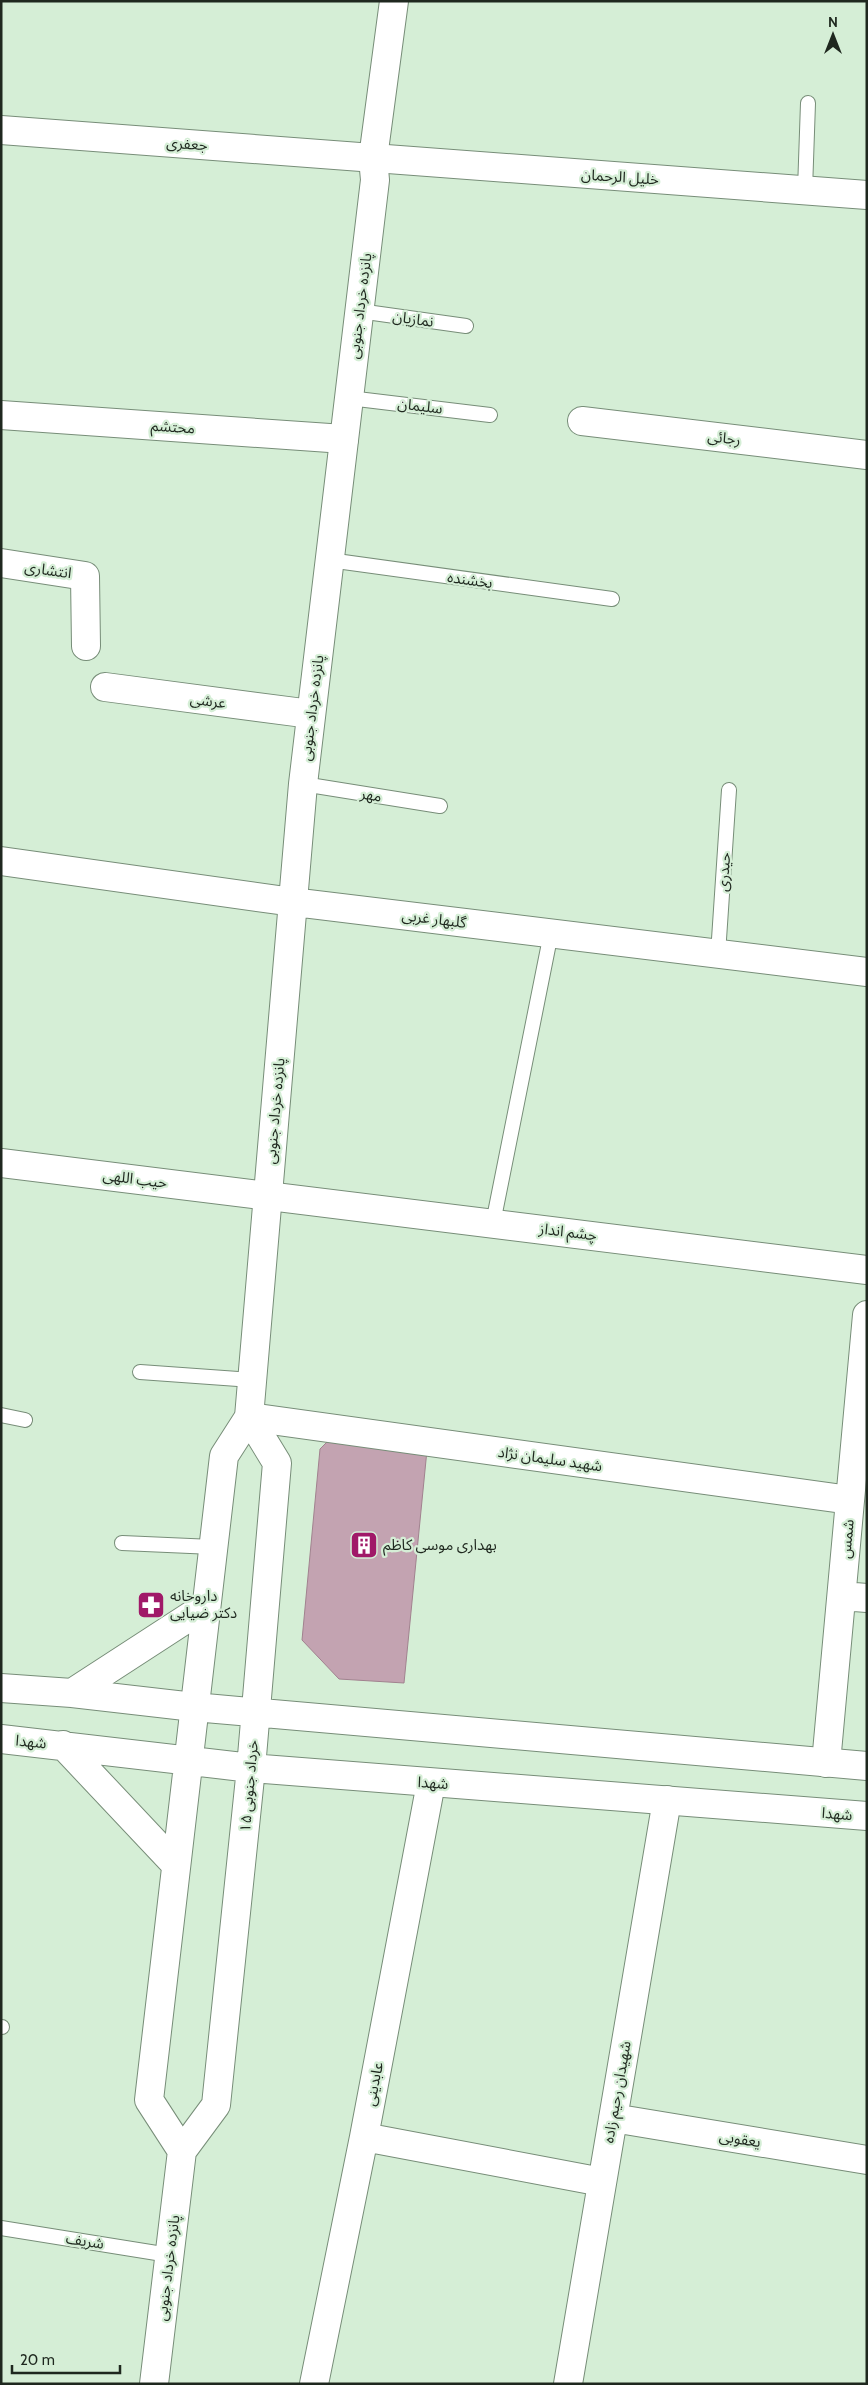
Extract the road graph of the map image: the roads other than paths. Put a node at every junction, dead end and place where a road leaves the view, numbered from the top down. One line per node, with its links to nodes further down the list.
1 (394, 1): 4 (street, پانزده خرداد جنوبی)
2 (808, 103): 5 (lane)
3 (1, 130): 4 (street, جعفری)
4 (374, 158): 5 (street, خلیل الرحمان); 7 (street, پانزده خرداد جنوبی)
5 (805, 190): 6 (street, خلیل الرحمان)
6 (867, 195)
7 (359, 312): 8 (lane, نمازیان); 9 (street, پانزده خرداد جنوبی)
8 (466, 326)
9 (349, 398): 11 (lane, سلیمان); 13 (street, پانزده خرداد جنوبی)
10 (1, 415): 13 (street, محتشم)
11 (490, 415)
12 (582, 421): 14 (street, رجائی)
13 (344, 439): 15 (street, پانزده خرداد جنوبی)
14 (867, 455)
15 (329, 560): 17 (lane, بخشنده); 20 (street, پانزده خرداد جنوبی)
16 (1, 563): 18 (street, انتشاری)
17 (612, 599)
18 (86, 646)
19 (105, 687): 20 (street, عرشی)
20 (311, 714): 21 (street, پانزده خرداد جنوبی)
21 (303, 784): 23 (lane, مهر); 25 (street, پانزده خرداد جنوبی)
22 (729, 790): 27 (lane, حیدری)
23 (440, 806)
24 (1, 861): 25 (street, گلبهار غربی)
25 (293, 902): 26 (street, گلبهار غربی); 30 (street, پانزده خرداد جنوبی)
26 (551, 933): 27 (street, گلبهار غربی); 31 (lane)
27 (718, 954): 28 (street, گلبهار غربی)
28 (867, 972)
29 (1, 1163): 30 (street, حیب اللهی)
30 (268, 1195): 31 (street, چشم انداز); 35 (street, پانزده خرداد جنوبی)
31 (493, 1223): 32 (street, چشم انداز)
32 (867, 1270)
33 (867, 1314): 39 (street, شمس)
34 (140, 1372): 35 (lane)
35 (252, 1380): 37 (street, پانزده خرداد جنوبی)
36 (1, 1415): 38 (lane)
37 (249, 1417): 39 (street, شهید سلیمان نژاد); 41 (street); 47 (street, ۱۵ خرداد جنوبی)
38 (25, 1420)
39 (850, 1500): 42 (street, شمس)
40 (122, 1543): 41 (lane)
41 (213, 1547): 43 (street)
42 (854, 1597): 51 (street, شمس)
43 (206, 1606): 45 (street); 46 (street)
44 (1, 1688): 45 (street)
45 (72, 1693): 46 (street)
46 (194, 1707): 47 (street); 50 (street)
47 (255, 1713): 51 (street); 53 (street, ۱۵ خرداد جنوبی)
48 (1, 1739): 49 (street, شهدا)
49 (63, 1745): 50 (street, شهدا); 57 (street)
50 (188, 1760): 53 (street, شهدا); 57 (street)
51 (826, 1763): 52 (street)
52 (867, 1766)
53 (251, 1768): 54 (street, شهدا); 60 (street, ۱۵ خرداد جنوبی)
54 (431, 1783): 55 (street, شهدا); 59 (street, عابدینی)
55 (667, 1800): 56 (street, شهدا); 58 (street, شهیدان رحیم زاده)
56 (867, 1816)
57 (176, 1865): 60 (street)
58 (613, 2118): 61 (street, یعقوبی); 62 (street, شهیدان رحیم زاده)
59 (364, 2137): 62 (street); 66 (street, عابدینی)
60 (182, 2151): 64 (street, پانزده خرداد جنوبی)
61 (867, 2160)
62 (602, 2182): 67 (street, شهیدان رحیم زاده)
63 (1, 2228): 64 (lane, شریف)
64 (169, 2255): 65 (street, پانزده خرداد جنوبی)
65 (154, 2384)
66 (314, 2384)
67 (568, 2384)

